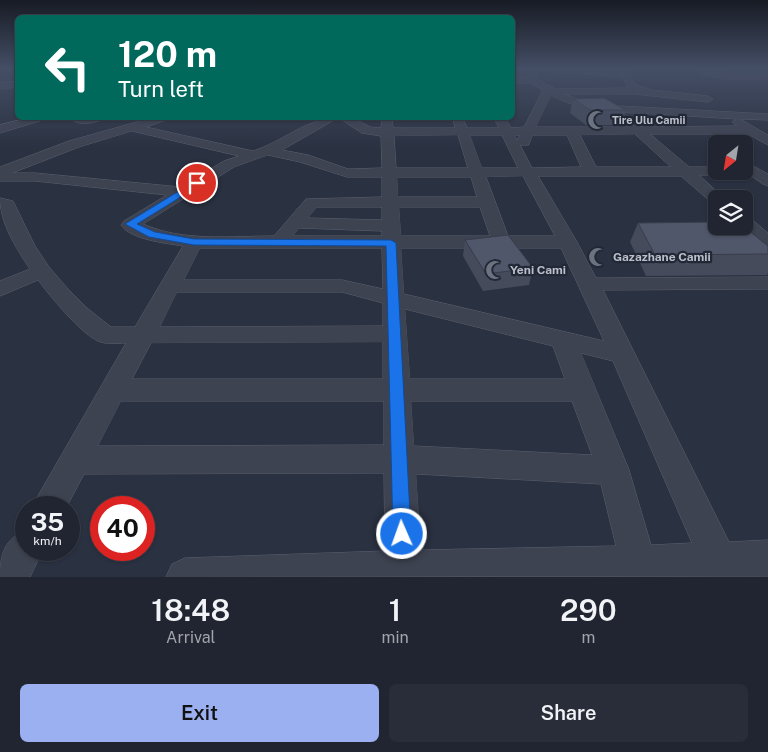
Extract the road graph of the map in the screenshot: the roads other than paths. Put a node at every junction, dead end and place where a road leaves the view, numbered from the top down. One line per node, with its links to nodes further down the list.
1 (546, 95): 16 (street)
2 (557, 95): 6 (street)
3 (653, 95): 6 (street)
4 (676, 95): 5 (street)
5 (723, 100)
6 (620, 109): 7 (street); 21 (street)
7 (666, 111): 8 (street); 19 (street)
8 (725, 114): 9 (street); 22 (street)
9 (768, 117)
10 (32, 120): 18 (street)
11 (155, 120): 17 (street)
12 (326, 120): 25 (street)
13 (350, 120): 14 (street)
14 (388, 124): 15 (street); 33 (street)
15 (460, 124): 16 (street); 34 (street)
16 (512, 126): 20 (street); 26 (street)
17 (132, 127): 25 (street); 32 (street)
18 (0, 129)
19 (694, 130): 21 (street); 22 (street); 23 (street)
20 (572, 131): 21 (street); 31 (street)
21 (637, 131): 28 (street)
22 (758, 132): 24 (street)
23 (708, 139)
24 (768, 141)
25 (259, 153): 33 (street); 39 (street)
26 (522, 162): 31 (street); 34 (street); 47 (street)
27 (753, 169): 30 (street)
28 (683, 170): 29 (street); 31 (street); 38 (street)
29 (708, 170)
30 (768, 170)
31 (590, 171)
32 (0, 172)
33 (390, 172): 34 (street); 43 (street)
34 (478, 172): 40 (street)
35 (753, 172): 37 (street)
36 (0, 177): 39 (street)
37 (768, 181)
38 (708, 191)
39 (181, 192): 46 (street)
40 (488, 202): 43 (street); 49 (street)
41 (0, 203): 50 (street)
42 (295, 222): 43 (street); 43 (street); 48 (street)
43 (391, 223): 48 (street); 49 (street); 55 (street)
44 (753, 229): 45 (street)
45 (767, 241)
46 (194, 242): 48 (street); 53 (street)
47 (568, 242): 49 (street); 52 (street)
48 (278, 243)
49 (502, 243)
50 (42, 271): 54 (street); 57 (street)
51 (768, 283): 52 (street)
52 (589, 284): 59 (street)
53 (170, 286): 55 (street); 57 (street)
54 (0, 289)
55 (393, 298): 56 (street); 58 (street)
56 (394, 334): 57 (street); 60 (street)
57 (143, 335): 61 (street)
58 (563, 340): 59 (street); 62 (street)
59 (623, 355): 69 (street)
60 (397, 389): 61 (street); 62 (street); 63 (street)
61 (113, 390): 64 (street)
62 (582, 390): 65 (street)
63 (399, 459): 64 (street); 65 (street); 71 (street)
64 (74, 460): 66 (street)
65 (613, 470): 70 (street)
66 (54, 496)
67 (768, 558): 69 (street)
68 (19, 561): 72 (street)
69 (722, 568): 70 (street)
70 (641, 571): 71 (street)
71 (404, 573): 73 (street)
72 (10, 577)
73 (185, 577)

